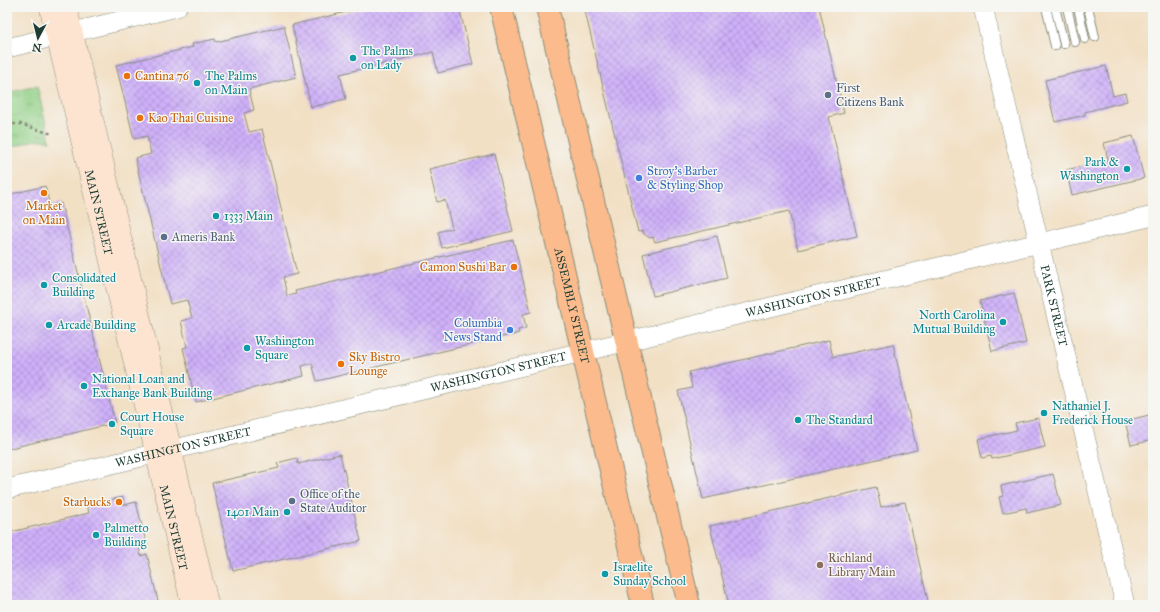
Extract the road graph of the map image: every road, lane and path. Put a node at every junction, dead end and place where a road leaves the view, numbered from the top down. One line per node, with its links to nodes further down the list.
1 (50, 7): 12 (main road, MAIN STREET)
2 (66, 7): 12 (main road, MAIN STREET)
3 (177, 7): 12 (street)
4 (501, 7): 24 (main road, ASSEMBLY STREET)
5 (547, 7): 23 (main road)
6 (983, 7): 22 (street, PARK STREET)
7 (1046, 7): 17 (lane)
8 (1055, 7): 16 (lane)
9 (1067, 7): 15 (lane)
10 (1078, 7): 14 (lane)
11 (1088, 7): 13 (lane)
12 (65, 34): 18 (street); 25 (main road, MAIN STREET)
13 (1095, 37)
14 (1085, 39)
15 (1075, 42)
16 (1064, 44)
17 (1055, 46)
18 (7, 48)
19 (7, 124): 20 (path)
20 (53, 133)
21 (1153, 216): 22 (street, WASHINGTON STREET)
22 (1040, 243): 23 (street, WASHINGTON STREET); 31 (street, PARK STREET)
23 (626, 341): 24 (street, WASHINGTON STREET); 30 (main road)
24 (583, 351): 25 (street, WASHINGTON STREET); 29 (main road, ASSEMBLY STREET)
25 (164, 452): 26 (street, WASHINGTON STREET); 27 (main road, MAIN STREET); 28 (main road, MAIN STREET)
26 (7, 489)
27 (192, 605)
28 (208, 605)
29 (643, 605)
30 (689, 605)
31 (1125, 605)

